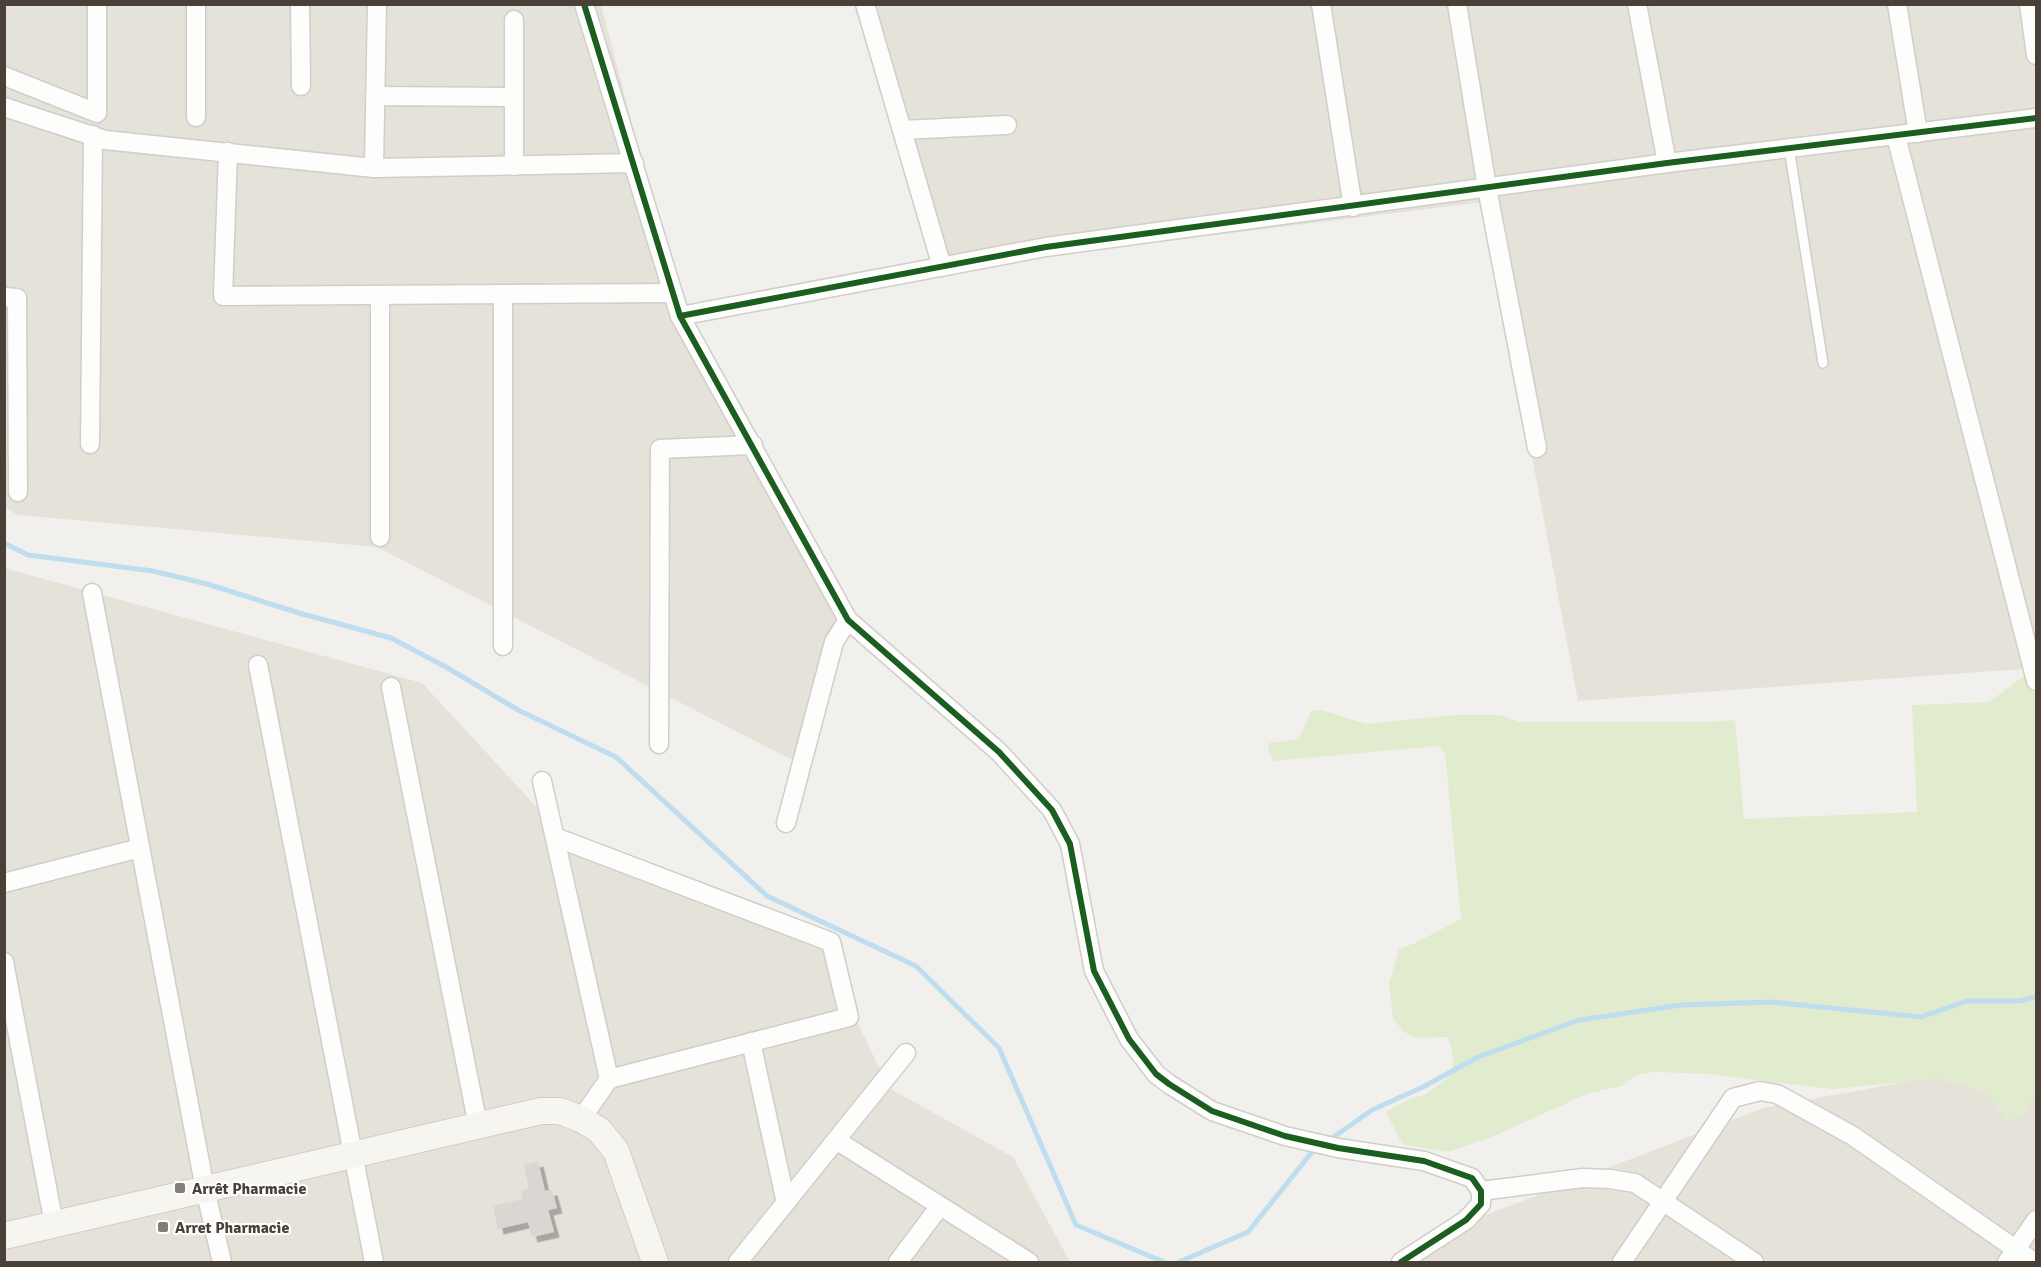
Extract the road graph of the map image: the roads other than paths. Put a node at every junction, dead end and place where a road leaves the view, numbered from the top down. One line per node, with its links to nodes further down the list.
1 (97, 4): 14 (street)
2 (196, 4): 19 (street)
3 (300, 4): 15 (street)
4 (377, 4): 16 (street)
5 (584, 4): 29 (street)
6 (865, 4): 22 (street)
7 (1321, 4): 33 (street)
8 (1457, 4): 32 (street)
9 (1636, 4): 28 (street)
10 (1897, 4): 23 (street)
11 (2029, 4): 13 (street)
12 (514, 20): 17 (street)
13 (2037, 55)
14 (4, 76)
15 (301, 86)
16 (375, 96): 17 (street); 31 (street)
17 (514, 97): 30 (street)
18 (4, 107): 24 (street)
19 (196, 117)
20 (2037, 118): 23 (street)
21 (1007, 125): 22 (street)
22 (902, 130): 34 (street)
23 (1918, 133): 25 (street)
24 (93, 135): 27 (street); 41 (street)
25 (1896, 136): 26 (street); 50 (street)
26 (1790, 148): 28 (street); 40 (lane)
27 (228, 152): 31 (street); 37 (street)
28 (1667, 163): 32 (street)
29 (634, 164): 30 (street); 35 (street)
30 (514, 166): 31 (street)
31 (374, 168)
32 (1487, 188): 33 (street); 43 (street)
33 (1353, 207): 34 (street)
34 (942, 267): 39 (street)
35 (673, 293): 36 (street); 39 (street)
36 (503, 294): 37 (street); 48 (street)
37 (380, 295): 45 (street)
38 (4, 297): 44 (street)
39 (680, 316): 42 (street)
40 (1823, 363)
41 (90, 444)
42 (753, 445): 47 (street); 52 (street)
43 (1537, 448)
44 (18, 492)
45 (380, 537)
46 (92, 593): 56 (street)
47 (848, 620): 54 (street); 67 (street)
48 (503, 646)
49 (258, 664): 65 (street)
50 (2037, 681)
51 (391, 687): 63 (street)
52 (658, 744)
53 (542, 781): 55 (street)
54 (786, 823)
55 (555, 837): 59 (street); 61 (street)
56 (140, 848): 57 (street); 66 (street)
57 (4, 883)
58 (4, 962): 72 (street)
59 (751, 1042): 61 (street); 69 (street)
60 (906, 1053): 64 (street)
61 (609, 1079): 62 (street)
62 (581, 1119): 63 (street); 77 (street)
63 (478, 1126): 65 (street)
64 (836, 1140): 69 (street); 70 (street)
65 (353, 1155): 66 (street); 76 (street)
66 (205, 1189): 72 (street); 75 (street)
67 (1481, 1191): 68 (street); 81 (street)
68 (1663, 1202): 74 (street); 82 (street); 83 (street)
69 (786, 1203): 78 (street)
70 (940, 1206): 79 (street); 80 (street)
71 (2037, 1220): 74 (street)
72 (54, 1224): 73 (street)
73 (4, 1236)
74 (2012, 1256): 84 (street)
75 (222, 1263)
76 (374, 1263)
77 (655, 1263)
78 (738, 1263)
79 (898, 1263)
80 (1029, 1263)
81 (1401, 1263)
82 (1622, 1263)
83 (1754, 1263)
84 (2034, 1263)

